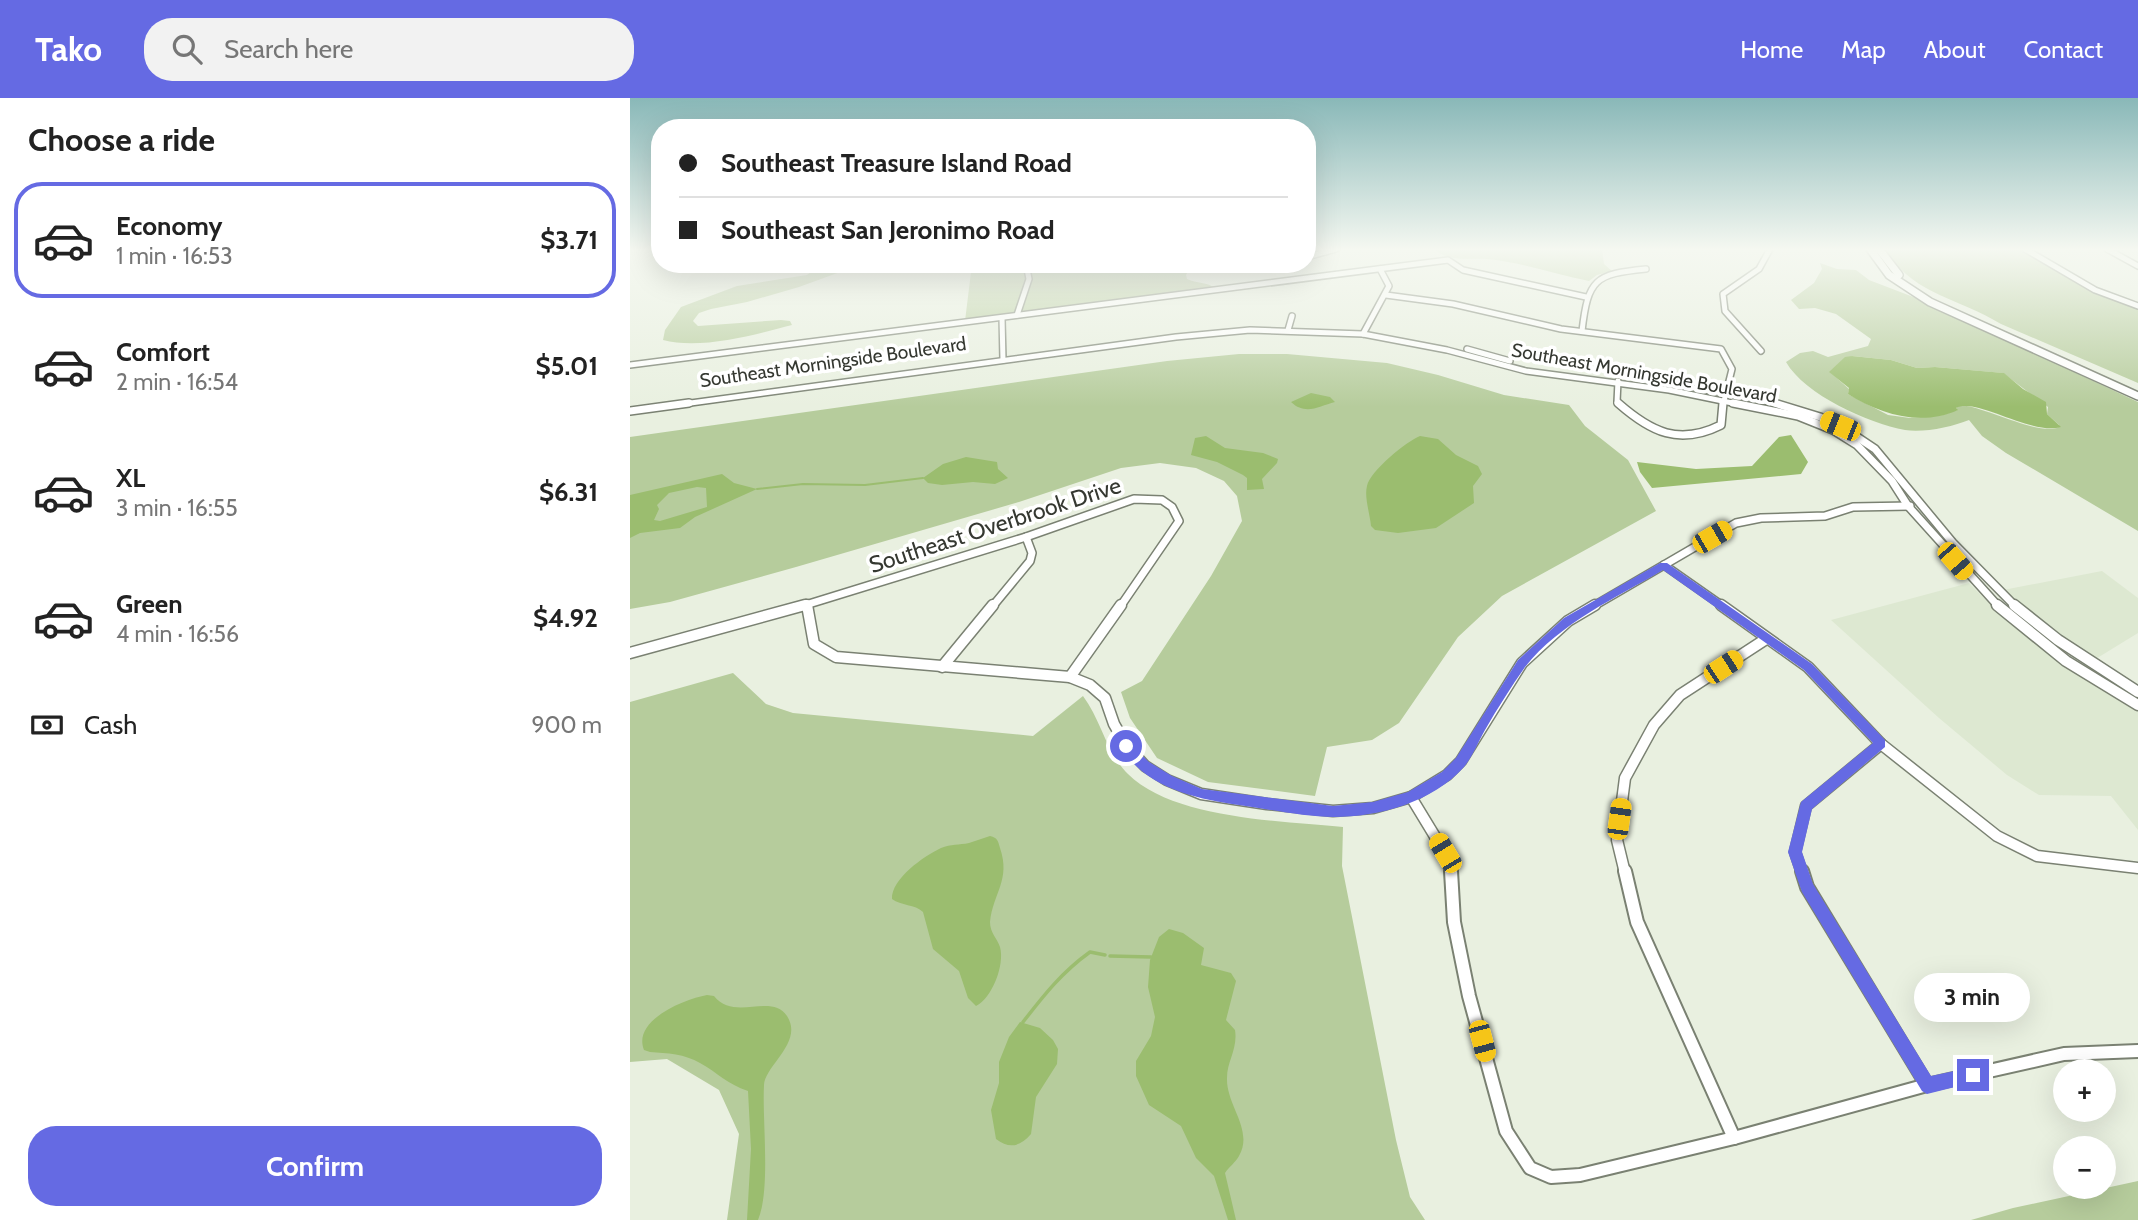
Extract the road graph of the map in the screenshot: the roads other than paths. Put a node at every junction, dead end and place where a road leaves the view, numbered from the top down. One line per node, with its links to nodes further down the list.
1 (1022, 301): 9 (street)
2 (1130, 301): 9 (street)
3 (1382, 301): 13 (street)
4 (1433, 301): 14 (street)
5 (1585, 301): 14 (street)
6 (1724, 301): 15 (street)
7 (1929, 301): 20 (street)
8 (1942, 301): 19 (street)
9 (1017, 316): 11 (street)
10 (1292, 316): 12 (street)
11 (1002, 317): 16 (street); 17 (street)
12 (1289, 327): 13 (street, Southeast Morningside Boulevard); 16 (street, Southeast Morningside Boulevard)
13 (1364, 331): 18 (street, Southeast Morningside Boulevard)
14 (1582, 331): 21 (street)
15 (1761, 351)
16 (1003, 357): 23 (street, Southeast Morningside Boulevard)
17 (630, 365)
18 (1618, 380): 21 (street, Southeast Morningside Boulevard); 21 (street)
19 (2138, 389)
20 (2138, 396)
21 (1724, 397): 25 (street, Southeast Morningside Boulevard); 26 (street, Southeast Morningside Boulevard)
22 (630, 405): 23 (street, Southeast Morningside Boulevard)
23 (641, 407): 24 (street, Southeast Morningside Boulevard)
24 (630, 411)
25 (1868, 443): 26 (street); 28 (street, Southeast Morningside Boulevard)
26 (1857, 445): 27 (street, Southeast Morningside Boulevard)
27 (1908, 506): 28 (street); 30 (street); 32 (street, Southeast Morningside Boulevard)
28 (1922, 506): 31 (street, Southeast Morningside Boulevard)
29 (1026, 537): 33 (street, Southeast Overbrook Drive); 38 (street); 39 (street, Southeast Overbrook Drive)
30 (1664, 565): 34 (street); 43 (street)
31 (1994, 586): 32 (street); 36 (street, Southeast Morningside Boulevard)
32 (1979, 588): 35 (street, Southeast Morningside Boulevard)
33 (807, 605): 37 (street, Southeast Overbrook Drive); 38 (street)
34 (1766, 639): 42 (street); 47 (street)
35 (2048, 646): 36 (street); 41 (street, Southeast Morningside Boulevard)
36 (2066, 646): 40 (street, Southeast Morningside Boulevard)
37 (630, 653)
38 (942, 667): 39 (street)
39 (1069, 677): 43 (street)
40 (2138, 692)
41 (2138, 705)
42 (1881, 744): 44 (street); 46 (street)
43 (1411, 797): 47 (street)
44 (2138, 868)
45 (2138, 1051): 46 (street)
46 (1927, 1086): 47 (street)
47 (1734, 1138)

